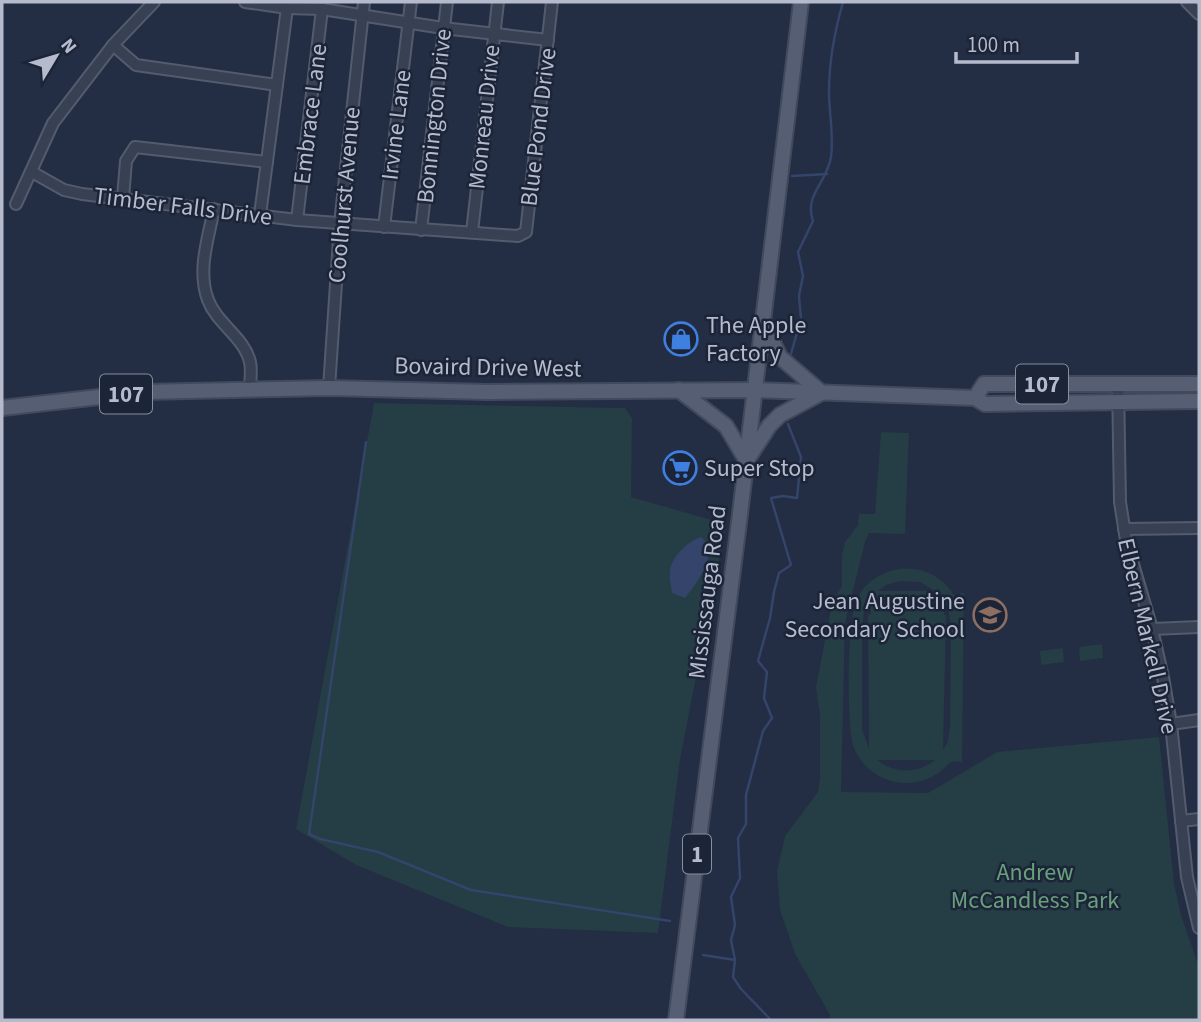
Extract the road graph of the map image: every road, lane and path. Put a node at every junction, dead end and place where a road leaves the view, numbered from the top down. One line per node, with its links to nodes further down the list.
1 (154, 2): 18 (street)
2 (245, 2): 10 (street)
3 (364, 2): 13 (street, Coolhurst Avenue)
4 (411, 2): 14 (street, Irvine Lane)
5 (447, 2): 15 (street, Bonnington Drive)
6 (498, 2): 16 (street, Monreau Drive)
7 (552, 2): 17 (street, Blue Pond Drive)
8 (801, 2): 31 (main road, Mississauga Road / 1)
9 (1187, 2): 12 (street)
10 (287, 8): 11 (street); 19 (street)
11 (322, 9): 13 (street); 26 (street, Embrace Lane)
12 (1199, 13)
13 (361, 16): 14 (street); 27 (street, Coolhurst Avenue)
14 (409, 23): 15 (street); 28 (street, Irvine Lane)
15 (443, 28): 16 (street); 29 (street, Bonnington Drive)
16 (493, 34): 17 (street); 30 (street, Monreau Drive)
17 (548, 40): 30 (street, Blue Pond Drive)
18 (113, 45): 19 (street); 21 (street)
19 (277, 85): 20 (street)
20 (267, 162): 22 (street); 25 (street)
21 (32, 172): 22 (street, Timber Falls Drive); 23 (street)
22 (123, 198): 24 (street, Timber Falls Drive)
23 (16, 204)
24 (214, 209): 25 (street, Timber Falls Drive); 35 (street)
25 (260, 215): 26 (street, Timber Falls Drive)
26 (297, 220): 27 (street, Timber Falls Drive)
27 (340, 224): 28 (street, Blue Pond Drive); 34 (street, Coolhurst Avenue)
28 (384, 227): 29 (street, Blue Pond Drive)
29 (421, 229): 30 (street, Blue Pond Drive)
30 (472, 232)
31 (764, 325): 37 (main road, Mississauga Road / 1); 38 (main road)
32 (1118, 384): 33 (main road, Bovaird Drive West / 107); 39 (main road, Bovaird Drive West / 107); 41 (street, Elbern Markell Drive)
33 (1199, 384)
34 (329, 388): 35 (main road, Bovaird Drive West / 107); 36 (main road, Bovaird Drive West / 107)
35 (250, 389): 42 (main road, Bovaird Drive West / 107)
36 (679, 390): 37 (main road, Bovaird Drive West / 107); 43 (main road)
37 (756, 390): 38 (main road, Bovaird Drive West / 107); 43 (main road, Mississauga Road / 1)
38 (822, 393): 39 (main road, Bovaird Drive West / 107); 43 (main road)
39 (975, 398): 41 (main road, Bovaird Drive West / 107)
40 (1199, 401): 41 (main road, Bovaird Drive West / 107)
41 (1118, 403): 45 (street, Elbern Markell Drive)
42 (2, 408)
43 (745, 461): 53 (main road, Mississauga Road / 1)
44 (1199, 528): 45 (street)
45 (1124, 529): 47 (street, Elbern Markell Drive)
46 (1199, 627): 47 (street)
47 (1152, 629): 49 (street, Elbern Markell Drive)
48 (1199, 720): 49 (street)
49 (1171, 724): 51 (street, Elbern Markell Drive)
50 (1199, 819): 51 (street)
51 (1181, 821): 52 (street, Elbern Markell Drive)
52 (1198, 921)
53 (676, 1020)

